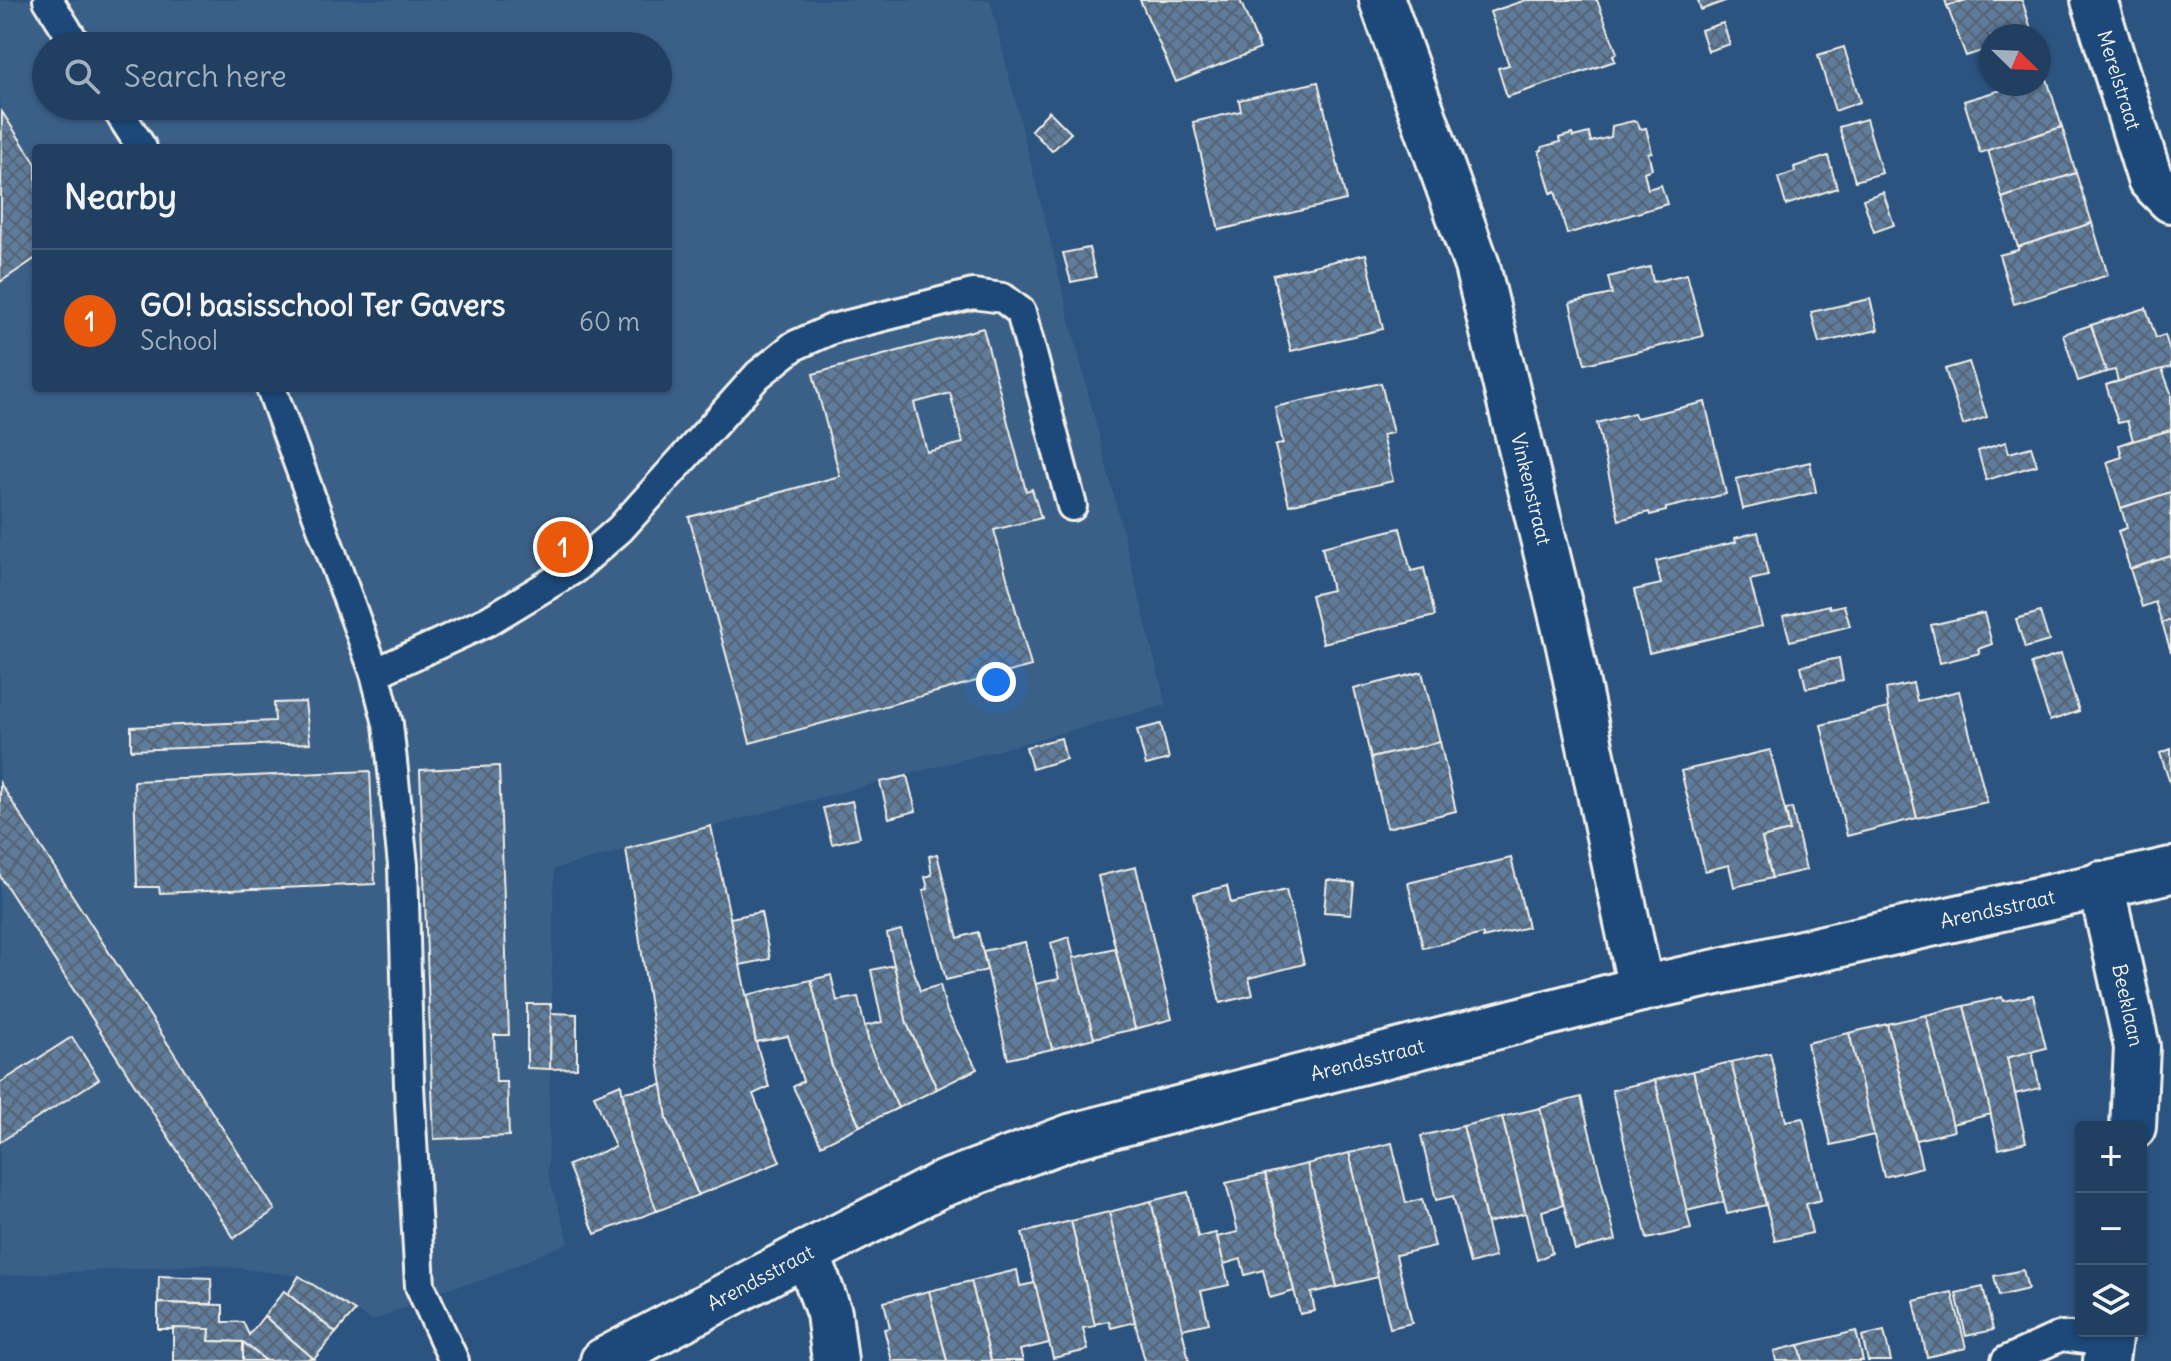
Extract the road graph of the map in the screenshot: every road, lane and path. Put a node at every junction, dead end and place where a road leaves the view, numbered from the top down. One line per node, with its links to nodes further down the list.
1 (48, 0): 4 (lane)
2 (1382, 0): 13 (street, Vinkenstraat)
3 (2094, 0): 7 (street, Merelstraat)
4 (68, 32)
5 (124, 120): 6 (lane)
6 (139, 144)
7 (2171, 200)
8 (272, 392): 10 (lane)
9 (1072, 506): 10 (lane)
10 (375, 673): 17 (lane)
11 (2171, 870): 12 (street, Arendsstraat)
12 (2101, 884): 13 (street, Arendsstraat); 14 (street, Beeklaan)
13 (1641, 989): 15 (street, Arendsstraat)
14 (2133, 1121)
15 (807, 1253): 18 (street, Arendsstraat); 19 (street)
16 (2108, 1345): 20 (lane)
17 (454, 1361)
18 (603, 1361)
19 (835, 1361)
20 (2006, 1361)

